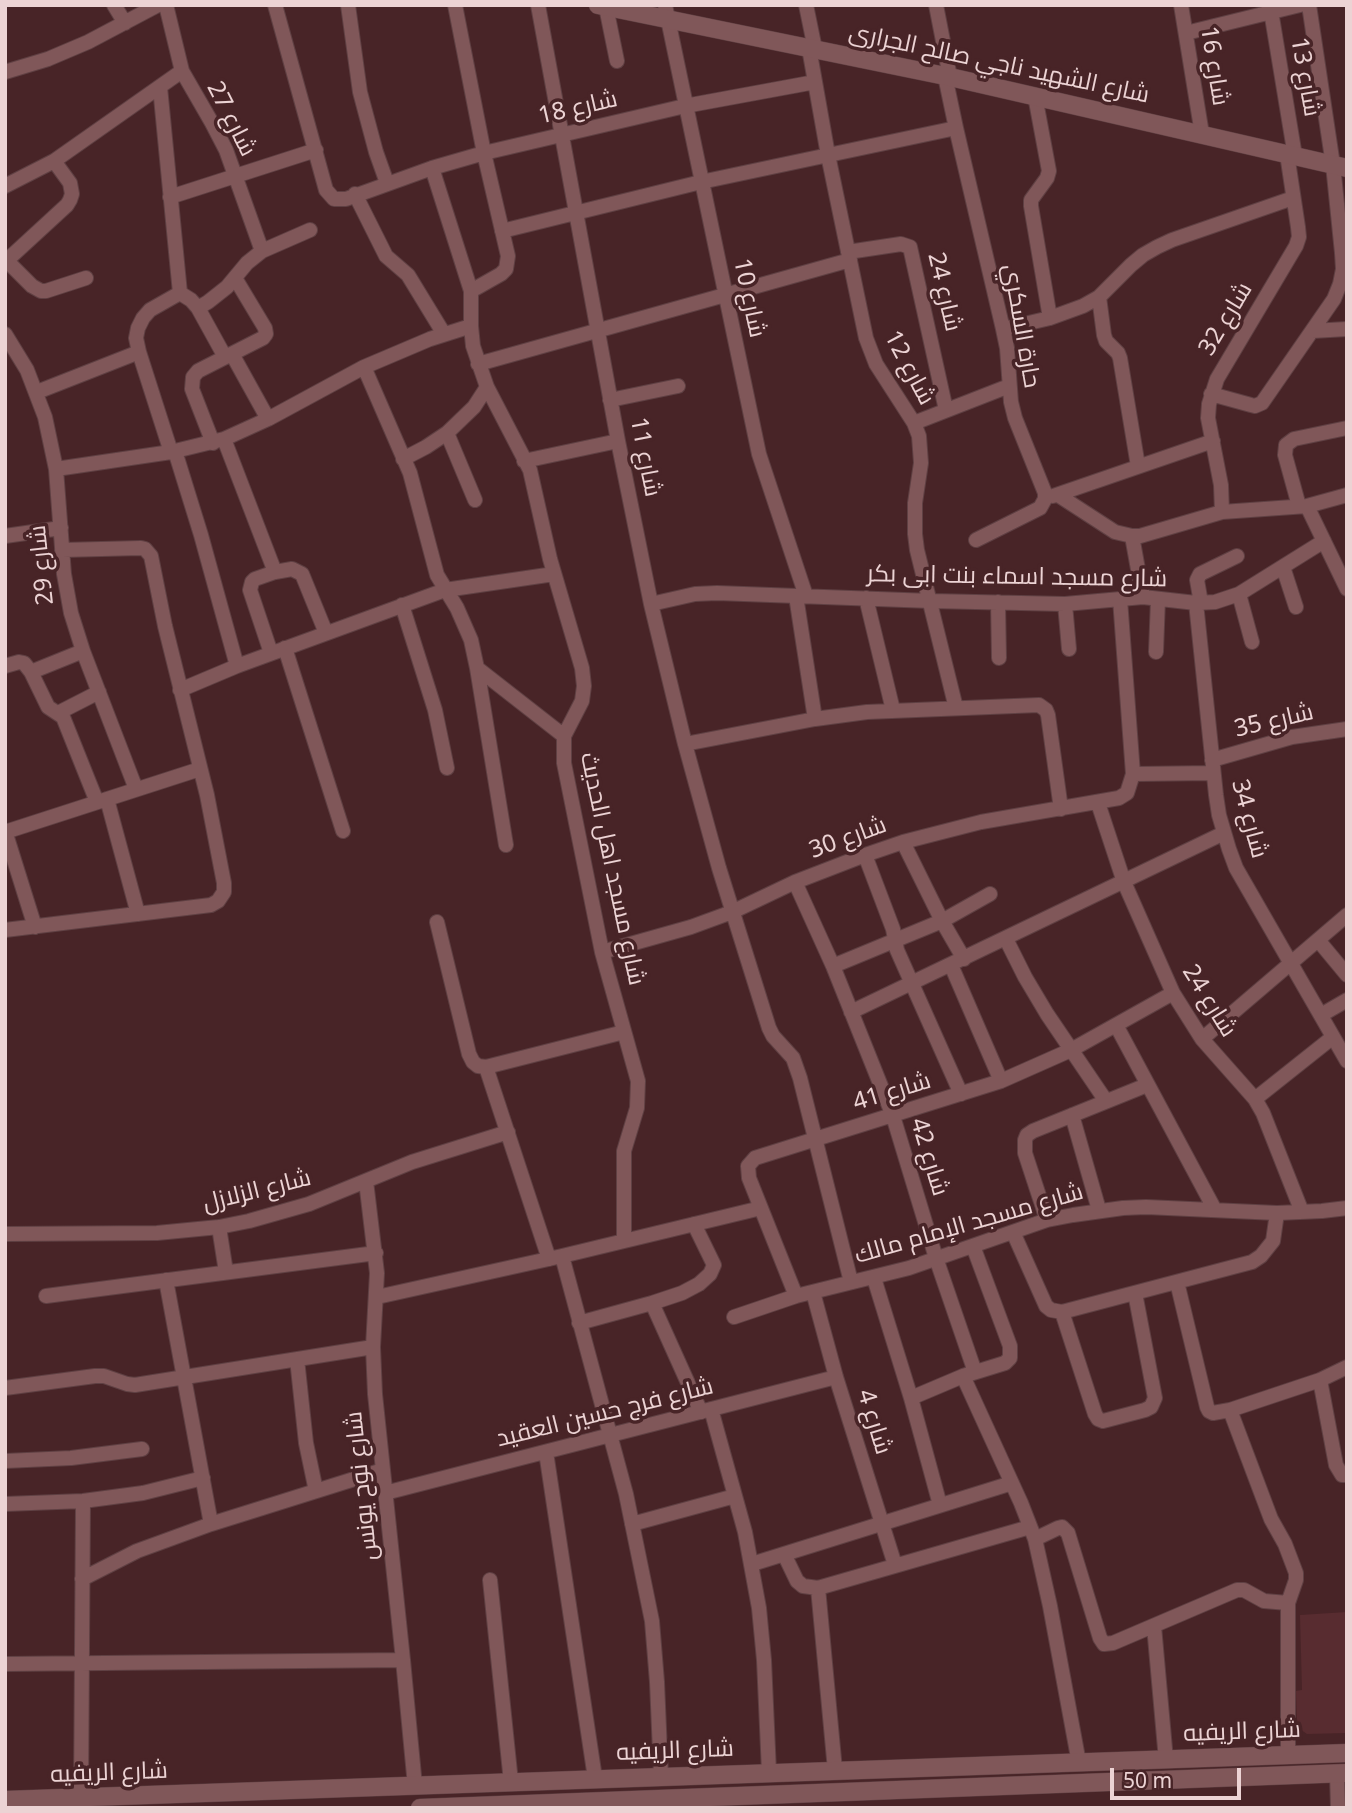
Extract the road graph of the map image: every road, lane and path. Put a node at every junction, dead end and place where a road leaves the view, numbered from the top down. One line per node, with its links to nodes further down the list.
1 (114, 5): 16 (street)
2 (158, 5): 16 (street)
3 (166, 5): 20 (street, شارع 27)
4 (275, 5): 30 (street)
5 (348, 5): 39 (street)
6 (455, 5): 31 (street)
7 (538, 5): 29 (street, شارع 11)
8 (806, 5): 18 (street, شارع 12)
9 (936, 5): 22 (street, حارة السكري)
10 (1181, 5): 17 (street, شارع 16)
11 (1300, 5): 14 (street)
12 (1309, 5): 35 (street)
13 (602, 6): 15 (street, شارع الشهيد ناجي صالح الجرارى); 19 (street)
14 (1270, 9): 17 (street); 33 (street, شارع 13)
15 (666, 12): 18 (street, شارع الشهيد ناجي صالح الجرارى); 26 (street, شارع 10)
16 (125, 23): 21 (street)
17 (1186, 33): 28 (street, شارع 16)
18 (812, 49): 22 (street, شارع الشهيد ناجي صالح الجرارى); 23 (street, شارع 12)
19 (617, 61)
20 (182, 71): 24 (street); 37 (street, شارع 27)
21 (5, 72)
22 (948, 76): 25 (street, شارع الشهيد ناجي صالح الجرارى); 27 (street, حارة السكري)
23 (815, 82): 26 (street, شارع 18); 32 (street, شارع 12)
24 (160, 87): 34 (street); 42 (street)
25 (1035, 96): 28 (street, شارع الشهيد ناجي صالح الجرارى); 57 (street)
26 (685, 106): 29 (street, شارع 18); 38 (street, شارع 10)
27 (956, 128): 32 (street); 59 (street, حارة السكري)
28 (1202, 134): 33 (street, شارع الشهيد ناجي صالح الجرارى)
29 (562, 135): 31 (street, شارع 18); 44 (street, شارع 11)
30 (316, 150): 37 (street); 41 (street)
31 (484, 153): 36 (street, شارع 18); 46 (street)
32 (828, 155): 38 (street); 48 (street, شارع 12)
33 (1291, 155): 35 (street, شارع الشهيد ناجي صالح الجرارى); 43 (street, شارع 32)
34 (54, 161): 40 (street); 49 (street)
35 (1340, 167): 62 (street)
36 (432, 168): 39 (street, شارع 18); 52 (street, شارع مسجد اهل الحديث)
37 (235, 176): 42 (street); 47 (street, شارع 27)
38 (701, 182): 44 (street); 54 (street, شارع 10)
39 (387, 183): 41 (street, شارع 18)
40 (5, 186)
41 (355, 194): 64 (street)
42 (170, 197): 53 (street)
43 (1293, 198): 55 (street); 73 (street, شارع 32)
44 (576, 213): 46 (street); 61 (street, شارع 11)
45 (310, 230): 47 (street)
46 (502, 231): 52 (street)
47 (262, 251): 51 (street)
48 (849, 256): 54 (street); 75 (street, شارع 24); 77 (street, شارع 12)
49 (6, 261): 50 (street)
50 (86, 278)
51 (235, 278): 56 (street); 66 (street)
52 (471, 291): 58 (street, شارع مسجد اهل الحديث)
53 (180, 293): 56 (street); 65 (street)
54 (726, 295): 61 (street); 106 (street, شارع 10)
55 (1099, 297): 57 (street); 86 (street)
56 (198, 308): 66 (street)
57 (1050, 318): 59 (street)
58 (471, 326): 64 (street); 67 (street, شارع مسجد اهل الحديث)
59 (1003, 329): 70 (street, حارة السكري)
60 (1347, 329): 62 (street)
61 (598, 331): 67 (street); 74 (street, شارع 11)
62 (1312, 331): 73 (street)
63 (5, 334): 72 (street, شارع 29)
64 (444, 334): 68 (street)
65 (139, 352): 72 (street); 83 (street)
66 (229, 356): 76 (street); 82 (street)
67 (478, 364): 71 (street, شارع مسجد اهل الحديث)
68 (364, 367): 76 (street); 84 (street)
69 (678, 386): 74 (street)
70 (1009, 386): 75 (street); 89 (street, حارة السكري)
71 (487, 387): 79 (street); 85 (street, شارع مسجد اهل الحديث)
72 (37, 392): 87 (street, شارع 29)
73 (1211, 394): 81 (street, شارع 32)
74 (610, 400): 80 (street, شارع 11)
75 (946, 410): 77 (street)
76 (268, 419): 82 (street)
77 (914, 423): 110 (street, شارع 12)
78 (1347, 428): 91 (street)
79 (447, 433): 84 (street); 90 (street)
80 (618, 440): 85 (street); 113 (street, شارع 11)
81 (1213, 440): 86 (street); 92 (street, شارع 32)
82 (218, 441): 83 (street); 101 (street)
83 (173, 452): 87 (street); 125 (street)
84 (403, 459): 104 (street)
85 (524, 461): 102 (street, شارع مسجد اهل الحديث)
86 (1138, 466): 89 (street)
87 (56, 469): 93 (street, شارع 29)
88 (1347, 495): 91 (street)
89 (1051, 497): 95 (street); 96 (street)
90 (475, 500)
91 (1303, 506): 92 (street); 97 (street)
92 (1222, 512): 95 (street)
93 (61, 528): 94 (street); 98 (street, شارع 29)
94 (5, 536)
95 (1132, 536): 108 (street)
96 (975, 540)
97 (1324, 541): 100 (street, شارع مسجد اسماء بنت ابى بكر); 103 (street)
98 (62, 550): 120 (street, شارع 29); 128 (street)
99 (1237, 556): 112 (street, شارع 34)
100 (1283, 567): 105 (street, شارع مسجد اسماء بنت ابى بكر); 116 (street)
101 (275, 572): 117 (street); 121 (street)
102 (554, 574): 104 (street); 135 (street, شارع مسجد اهل الحديث)
103 (1347, 589)
104 (445, 590): 115 (street); 126 (street)
105 (1239, 594): 112 (street, شارع مسجد اسماء بنت ابى بكر); 118 (street)
106 (801, 596): 107 (street, شارع مسجد اسماء بنت ابى بكر); 113 (street, شارع مسجد اسماء بنت ابى بكر); 133 (street, شارع 10)
107 (866, 598): 110 (street, شارع مسجد اسماء بنت ابى بكر); 131 (street)
108 (1151, 598): 109 (street, شارع مسجد اسماء بنت ابى بكر); 112 (street, شارع مسجد اسماء بنت ابى بكر); 122 (street)
109 (1120, 599): 114 (street, شارع مسجد اسماء بنت ابى بكر); 140 (street)
110 (931, 601): 111 (street, شارع مسجد اسماء بنت ابى بكر); 130 (street, شارع 12)
111 (998, 602): 114 (street, شارع مسجد اسماء بنت ابى بكر); 123 (street)
112 (1198, 603): 137 (street, شارع 34)
113 (651, 604): 136 (street, شارع 11)
114 (1065, 604): 119 (street)
115 (402, 605): 117 (street); 138 (street)
116 (1296, 607)
117 (326, 633): 121 (street)
118 (1252, 642)
119 (1069, 649)
120 (83, 651): 127 (street); 129 (street, شارع 29)
121 (278, 651): 125 (street); 145 (street)
122 (1156, 652)
123 (999, 658)
124 (5, 666): 127 (street)
125 (237, 666): 128 (street)
126 (477, 668): 135 (street); 149 (street)
127 (31, 673): 132 (street)
128 (180, 690): 139 (street)
129 (99, 692): 132 (street); 141 (street, شارع 29)
130 (956, 708): 131 (street); 144 (street)
131 (893, 710): 133 (street)
132 (58, 713): 142 (street)
133 (815, 719): 136 (street)
134 (1347, 729): 137 (street, شارع 35)
135 (564, 736): 164 (street, شارع مسجد اهل الحديث)
136 (685, 744): 154 (street, شارع 11)
137 (1212, 766): 140 (street, شارع 35); 147 (street, شارع 34)
138 (447, 768)
139 (200, 769): 141 (street); 155 (street)
140 (1133, 774): 143 (street, شارع 30)
141 (136, 789): 142 (street)
142 (102, 801): 146 (street); 155 (street)
143 (1098, 803): 144 (street, شارع 30); 152 (street, شارع 24)
144 (1061, 809): 148 (street, شارع 30)
145 (343, 831)
146 (5, 832): 159 (street)
147 (1224, 833): 152 (street); 166 (street, شارع 34)
148 (903, 842): 150 (street, شارع 30); 157 (street)
149 (506, 845)
150 (865, 855): 151 (street, شارع 30); 163 (street)
151 (794, 882): 154 (street, شارع 30); 167 (street, شارع 42)
152 (1124, 882): 161 (street); 170 (street, شارع 24)
153 (990, 894): 157 (street)
154 (732, 912): 164 (street, شارع 30); 189 (street, شارع 11)
155 (138, 914): 159 (street)
156 (1347, 915): 162 (street)
157 (942, 921): 163 (street); 165 (street)
158 (438, 922): 180 (street)
159 (35, 927): 160 (street)
160 (5, 930)
161 (1006, 939): 165 (street); 178 (street)
162 (1318, 940): 166 (street); 168 (street)
163 (896, 941): 167 (street); 169 (street)
164 (603, 952): 175 (street, شارع مسجد اهل الحديث)
165 (957, 962): 169 (street); 181 (street)
166 (1291, 964): 173 (street, شارع 34); 177 (street)
167 (833, 965): 172 (street, شارع 42)
168 (1347, 975)
169 (912, 984): 172 (street); 183 (street)
170 (1173, 993): 174 (street, شارع 41); 177 (street, شارع 24)
171 (1347, 1000): 173 (street)
172 (851, 1012): 187 (street, شارع 42)
173 (1321, 1015): 176 (street, شارع 34)
174 (1116, 1025): 178 (street, شارع 41); 182 (street)
175 (624, 1032): 180 (street); 202 (street, شارع مسجد اهل الحديث)
176 (1333, 1037): 179 (street, شارع 34); 184 (street)
177 (1202, 1039): 184 (street, شارع 24)
178 (1071, 1050): 181 (street, شارع 41); 185 (street)
179 (1347, 1061)
180 (486, 1067): 188 (street)
181 (1001, 1081): 183 (street, شارع 41)
182 (1147, 1085): 185 (street); 194 (street)
183 (961, 1094): 187 (street, شارع 41)
184 (1255, 1099): 195 (street, شارع 24)
185 (1107, 1101): 186 (street)
186 (1072, 1115): 193 (street); 197 (street)
187 (893, 1116): 189 (street, شارع 41); 206 (street, شارع 42)
188 (508, 1132): 190 (street, شارع الزلازل); 205 (street)
189 (814, 1139): 191 (street, شارع 41); 210 (street, شارع 11)
190 (366, 1181): 199 (street, شارع الزلازل); 204 (street, شارع نوح يونس)
191 (761, 1208): 198 (street); 215 (street, شارع 41)
192 (1347, 1208): 195 (street, شارع مسجد الإمام مالك)
193 (1099, 1210): 194 (street, شارع مسجد الإمام مالك); 197 (street, شارع مسجد الإمام مالك)
194 (1215, 1210): 196 (street, شارع مسجد الإمام مالك)
195 (1302, 1212): 196 (street, شارع مسجد الإمام مالك)
196 (1278, 1213): 211 (street)
197 (1047, 1220): 200 (street, شارع مسجد الإمام مالك)
198 (694, 1224): 202 (street); 217 (street)
199 (219, 1227): 201 (street, شارع الزلازل); 207 (street)
200 (1013, 1232): 203 (street, شارع مسجد الإمام مالك); 218 (street)
201 (5, 1234)
202 (624, 1241): 205 (street)
203 (972, 1246): 206 (street, شارع مسجد الإمام مالك); 224 (street)
204 (376, 1253): 207 (street); 216 (street, شارع نوح يونس)
205 (555, 1257): 216 (street); 220 (street)
206 (936, 1258): 208 (street, شارع مسجد الإمام مالك); 224 (street, شارع 42)
207 (226, 1272): 209 (street)
208 (874, 1278): 210 (street, شارع مسجد الإمام مالك); 229 (street)
209 (166, 1280): 214 (street); 225 (street)
210 (850, 1282): 212 (street, شارع مسجد الإمام مالك)
211 (1177, 1282): 213 (street); 231 (street)
212 (813, 1292): 215 (street, شارع مسجد الإمام مالك); 226 (street, شارع 4)
213 (1135, 1293): 218 (street); 218 (street)
214 (46, 1296)
215 (796, 1296): 219 (street, شارع مسجد الإمام مالك)
216 (377, 1297): 221 (street, شارع نوح يونس)
217 (652, 1303): 220 (street); 230 (street)
218 (1062, 1312)
219 (734, 1317)
220 (579, 1323): 232 (street)
221 (373, 1347): 222 (street); 236 (street, شارع نوح يونس)
222 (297, 1359): 225 (street); 240 (street)
223 (1347, 1367): 227 (street)
224 (969, 1374): 229 (street); 239 (street, شارع 42)
225 (183, 1376): 228 (street); 238 (street)
226 (836, 1377): 230 (street, شارع فرج حسين العقيد); 248 (street, شارع 4)
227 (1320, 1380): 231 (street); 237 (street)
228 (5, 1388)
229 (911, 1398): 245 (street)
230 (706, 1410): 232 (street, شارع فرج حسين العقيد); 242 (street)
231 (1230, 1410): 256 (street)
232 (610, 1435): 234 (street, شارع فرج حسين العقيد); 247 (street)
233 (142, 1449): 235 (street)
234 (546, 1452): 241 (street, شارع فرج حسين العقيد); 269 (street)
235 (5, 1461)
236 (383, 1470): 240 (street); 241 (street, شارع نوح يونس)
237 (1347, 1475)
238 (203, 1478): 243 (street); 246 (street)
239 (1012, 1483): 245 (street); 249 (street, شارع 42)
240 (316, 1491): 246 (street)
241 (385, 1493): 258 (street, شارع نوح يونس)
242 (735, 1496): 247 (street); 251 (street)
243 (83, 1501): 244 (street); 253 (street)
244 (5, 1504)
245 (940, 1505): 248 (street)
246 (211, 1524): 253 (street)
247 (632, 1524): 268 (street)
248 (882, 1524): 250 (street); 252 (street, شارع 4)
249 (1033, 1533): 252 (street); 257 (street); 264 (street, شارع 42)
250 (784, 1554): 251 (street); 255 (street)
251 (752, 1564): 266 (street)
252 (895, 1565): 255 (street)
253 (82, 1580): 260 (street)
254 (490, 1580): 270 (street)
255 (818, 1588): 265 (street)
256 (1288, 1603): 257 (street); 262 (street)
257 (1154, 1626): 263 (street)
258 (403, 1660): 260 (street); 272 (street, شارع نوح يونس)
259 (5, 1664): 260 (street)
260 (81, 1664): 273 (street)
261 (1347, 1753): 262 (street, شارع الريفيه)
262 (1288, 1755): 263 (street, شارع الريفيه)
263 (1166, 1760): 264 (street, شارع الريفيه)
264 (1087, 1763): 265 (street, شارع الريفيه); 271 (street)
265 (835, 1770): 266 (street, شارع الريفيه)
266 (769, 1772): 268 (street, شارع الريفيه)
267 (1342, 1774): 271 (street, شارع الريفيه); 280 (street)
268 (661, 1776): 269 (street, شارع الريفيه)
269 (594, 1778): 270 (street, شارع الريفيه)
270 (511, 1782): 272 (street, شارع الريفيه)
271 (1097, 1783): 275 (street, شارع الريفيه)
272 (415, 1786): 273 (street, شارع الريفيه)
273 (81, 1798): 274 (street, شارع الريفيه)
274 (5, 1800)
275 (804, 1801): 276 (street, شارع الريفيه)
276 (609, 1804): 277 (street, شارع الريفيه)
277 (546, 1805): 279 (street, شارع الريفيه)
278 (420, 1808): 279 (street, شارع الريفيه)
279 (430, 1808)
280 (1338, 1808)

